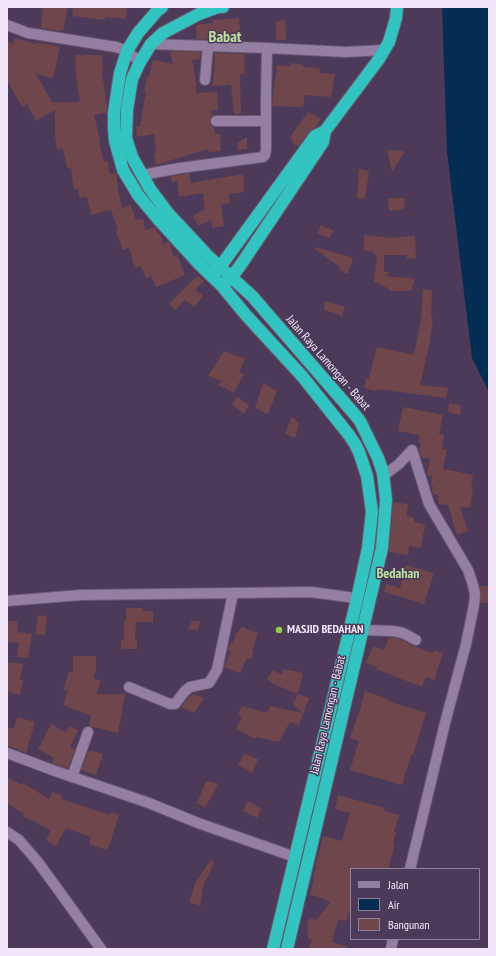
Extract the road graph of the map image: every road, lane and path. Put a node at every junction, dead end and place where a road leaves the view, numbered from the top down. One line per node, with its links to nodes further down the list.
1 (162, 7): 9 (highway, Jalan Raya Lamongan - Babat)
2 (223, 7): 5 (highway, Jalan Raya Lamongan - Babat)
3 (398, 7): 8 (highway)
4 (7, 25): 9 (street)
5 (151, 44): 6 (street); 10 (highway, Jalan Raya Lamongan - Babat)
6 (208, 46): 7 (street); 11 (street)
7 (267, 48): 8 (street); 13 (street)
8 (384, 50): 14 (highway)
9 (126, 52): 10 (street); 17 (highway, Jalan Raya Lamongan - Babat)
10 (140, 62): 15 (highway, Jalan Raya Lamongan - Babat)
11 (205, 80)
12 (216, 121): 13 (street)
13 (266, 121): 15 (street)
14 (325, 131): 16 (highway); 18 (highway)
15 (142, 175): 16 (highway, Jalan Raya Lamongan - Babat)
16 (220, 267): 17 (highway); 18 (highway, Jalan Raya Lamongan - Babat)
17 (211, 276): 19 (highway, Jalan Raya Lamongan - Babat)
18 (231, 278): 19 (highway); 20 (highway, Jalan Raya Lamongan - Babat)
19 (222, 286): 22 (highway, Jalan Raya Lamongan - Babat)
20 (383, 476): 24 (highway, Jalan Raya Lamongan - Babat); 32 (street)
21 (233, 593): 22 (street); 23 (street); 26 (street)
22 (357, 599): 31 (highway, Jalan Raya Lamongan - Babat)
23 (7, 601)
24 (362, 630): 25 (street); 35 (highway, Jalan Raya Lamongan - Babat)
25 (416, 640)
26 (129, 688)
27 (88, 732): 29 (street)
28 (7, 753): 29 (street)
29 (72, 777): 31 (street)
30 (7, 832): 33 (street)
31 (295, 857): 34 (highway, Jalan Raya Lamongan - Babat)
32 (410, 868)
33 (101, 949)
34 (273, 949)
35 (287, 949)

